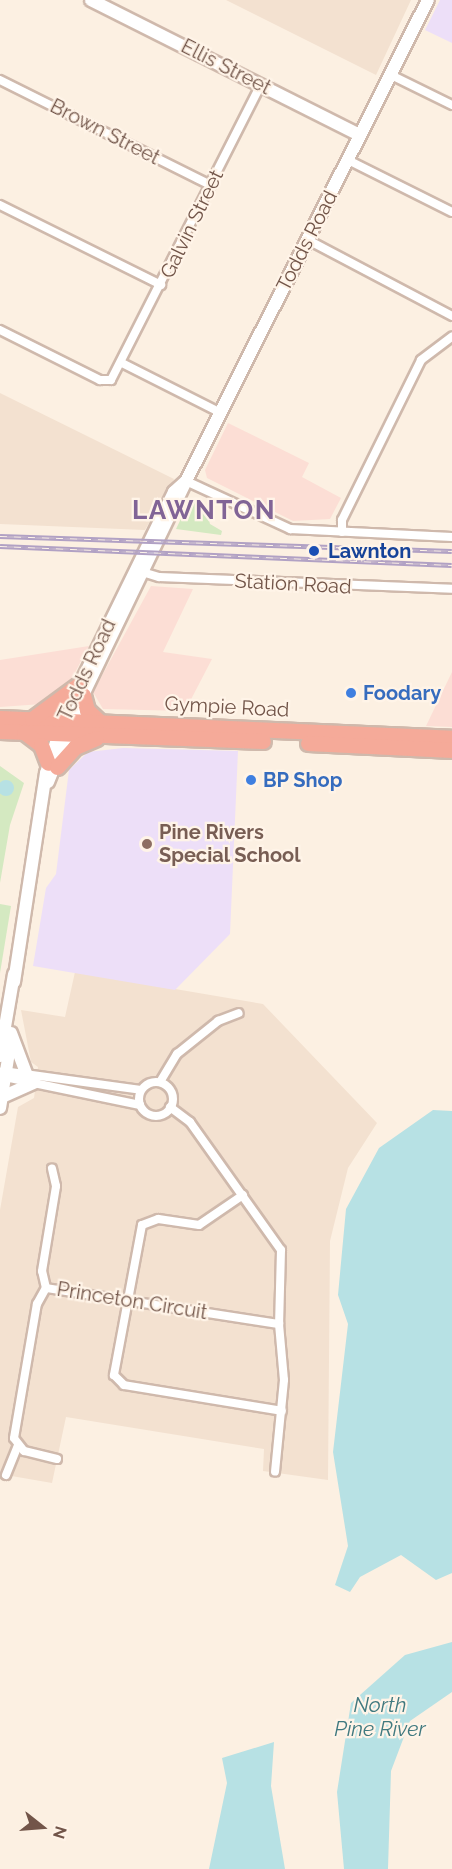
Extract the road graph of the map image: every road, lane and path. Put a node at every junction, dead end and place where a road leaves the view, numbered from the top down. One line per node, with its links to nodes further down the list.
1 (428, 0): 3 (street, Todds Road)
2 (98, 2): 5 (street, Ellis Street)
3 (391, 75): 6 (street); 7 (street, Todds Road)
4 (0, 80): 9 (street, Brown Street)
5 (261, 84): 7 (street, Ellis Street); 9 (street, Galvin Street)
6 (452, 105)
7 (360, 135): 8 (street, Todds Road)
8 (348, 160): 11 (street); 12 (street, Todds Road)
9 (211, 185): 13 (street, Galvin Street)
10 (0, 205): 13 (street)
11 (452, 212)
12 (308, 240): 14 (street); 18 (street, Todds Road)
13 (161, 285): 17 (street, Galvin Street)
14 (452, 316)
15 (0, 330): 17 (street)
16 (452, 336): 20 (street)
17 (122, 363): 18 (street)
18 (221, 413): 19 (street, Todds Road)
19 (186, 482): 20 (street); 22 (street, Todds Road)
20 (342, 532): 21 (street)
21 (452, 537)
22 (140, 571): 23 (street, Station Road); 24 (street, Todds Road)
23 (452, 589)
24 (80, 691): 26 (highway); 27 (street, Todds Road); 28 (highway)
25 (0, 718): 26 (highway, Gympie Road)
26 (28, 726): 27 (highway, Gympie Road); 29 (highway, Gympie Road); 32 (highway)
27 (65, 727): 28 (highway, Gympie Road); 32 (street, Todds Road)
28 (101, 729): 30 (highway, Gympie Road); 31 (highway, Gympie Road); 32 (highway)
29 (0, 731)
30 (452, 738)
31 (452, 750)
32 (52, 765): 33 (street, Todds Road)
33 (11, 1005): 35 (street); 36 (street)
34 (239, 1013): 39 (street)
35 (11, 1034): 37 (street); 38 (street)
36 (0, 1056)
37 (26, 1073): 38 (street); 41 (street)
38 (3, 1074): 40 (street); 42 (street)
39 (160, 1082): 41 (street); 44 (street)
40 (34, 1083): 42 (street); 43 (street)
41 (141, 1090): 43 (street)
42 (1, 1102)
43 (140, 1105): 44 (street)
44 (170, 1107): 46 (street)
45 (52, 1168): 47 (street)
46 (243, 1195): 48 (street); 49 (street)
47 (46, 1288): 48 (street, Princeton Circuit); 51 (street, Princeton Circuit)
48 (125, 1299): 49 (street, Princeton Circuit); 50 (street)
49 (279, 1324): 50 (street)
50 (282, 1411): 53 (street)
51 (18, 1446): 52 (street); 54 (street)
52 (57, 1459)
53 (275, 1472)
54 (6, 1475)

